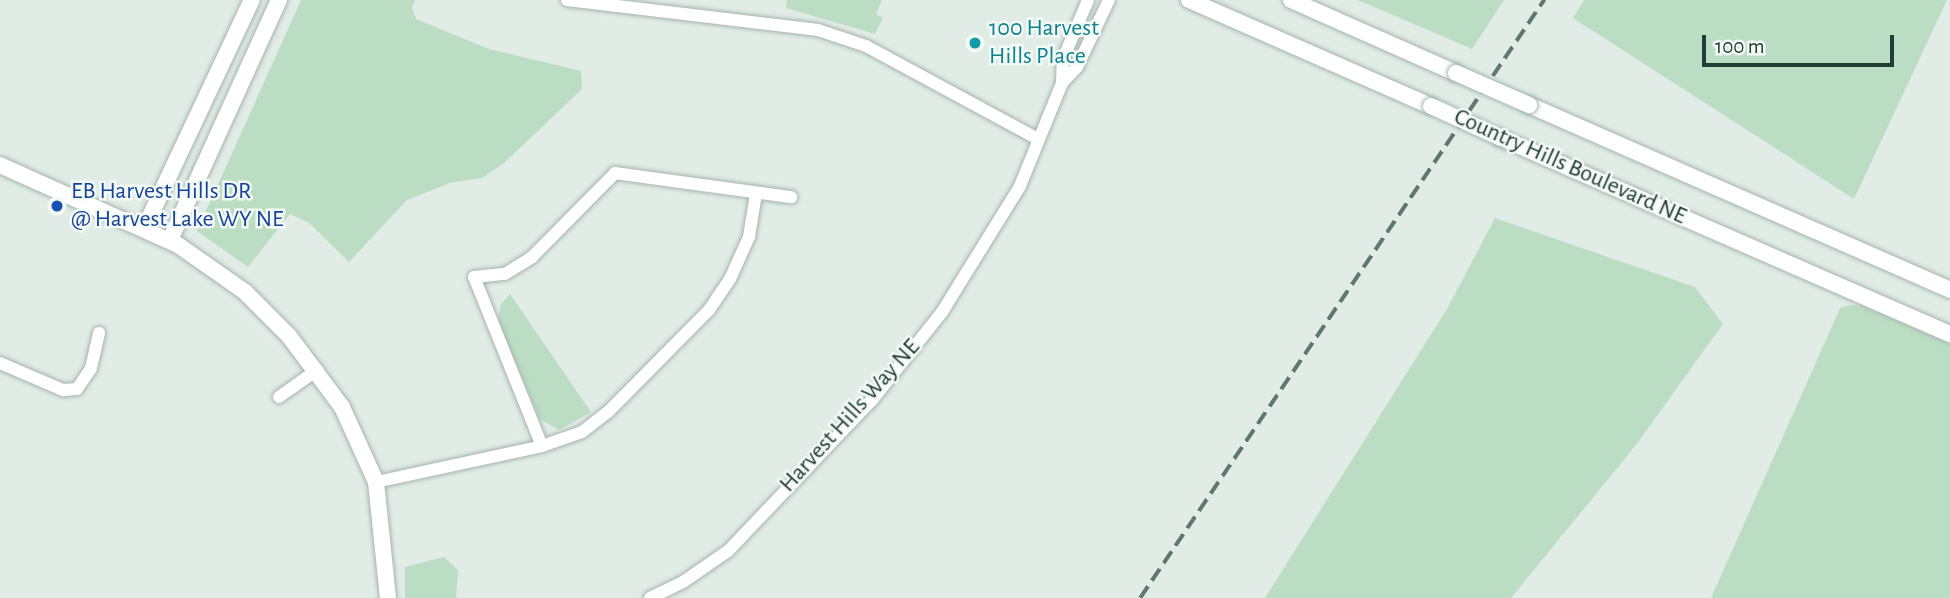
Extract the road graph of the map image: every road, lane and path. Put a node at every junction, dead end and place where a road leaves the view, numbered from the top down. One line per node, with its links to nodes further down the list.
1 (251, 0): 13 (main road)
2 (279, 0): 14 (main road)
3 (567, 0): 9 (street)
4 (1088, 0): 8 (street, Harvest Hills Way NE)
5 (1109, 0): 8 (street, Harvest Hills Way NE)
6 (1189, 0): 17 (main road, Country Hills Boulevard NE, bridge)
7 (1291, 0): 15 (main road, Country Hills Boulevard NE, bridge)
8 (1062, 83): 9 (street, Harvest Hills Way NE)
9 (1038, 139): 24 (street, Harvest Hills Way NE)
10 (0, 164): 13 (main road)
11 (756, 194): 12 (street); 21 (street); 21 (street)
12 (791, 197)
13 (145, 228): 14 (main road)
14 (170, 240): 19 (main road)
15 (1950, 290)
16 (99, 333): 18 (street)
17 (1950, 334)
18 (0, 363)
19 (317, 370): 20 (street); 22 (main road)
20 (279, 397)
21 (542, 446): 22 (street)
22 (376, 482): 23 (main road)
23 (388, 598)
24 (650, 598)

